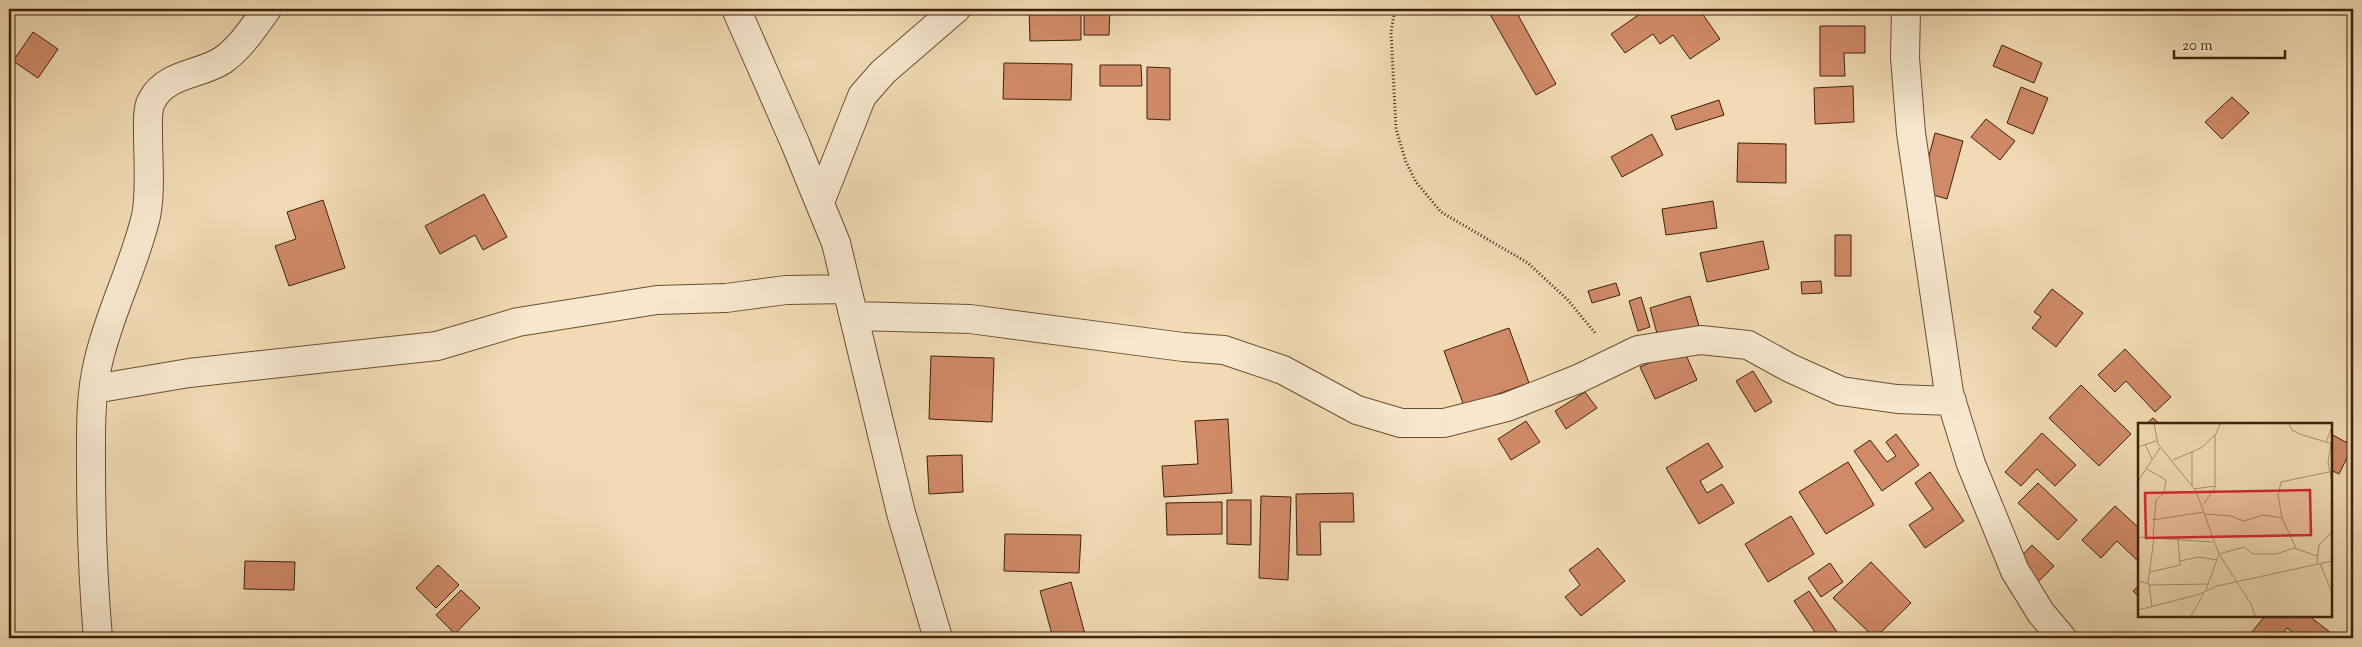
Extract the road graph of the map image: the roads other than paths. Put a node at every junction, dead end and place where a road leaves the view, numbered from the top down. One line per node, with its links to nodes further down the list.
1 (266, 9): 8 (street)
2 (736, 9): 5 (street)
3 (956, 9): 5 (street)
4 (1906, 9): 9 (street)
5 (820, 202): 6 (street)
6 (847, 289): 7 (street); 8 (street)
7 (854, 316): 9 (street); 11 (street)
8 (94, 389): 10 (street)
9 (1952, 400): 12 (street)
10 (98, 638)
11 (938, 638)
12 (2062, 638)

